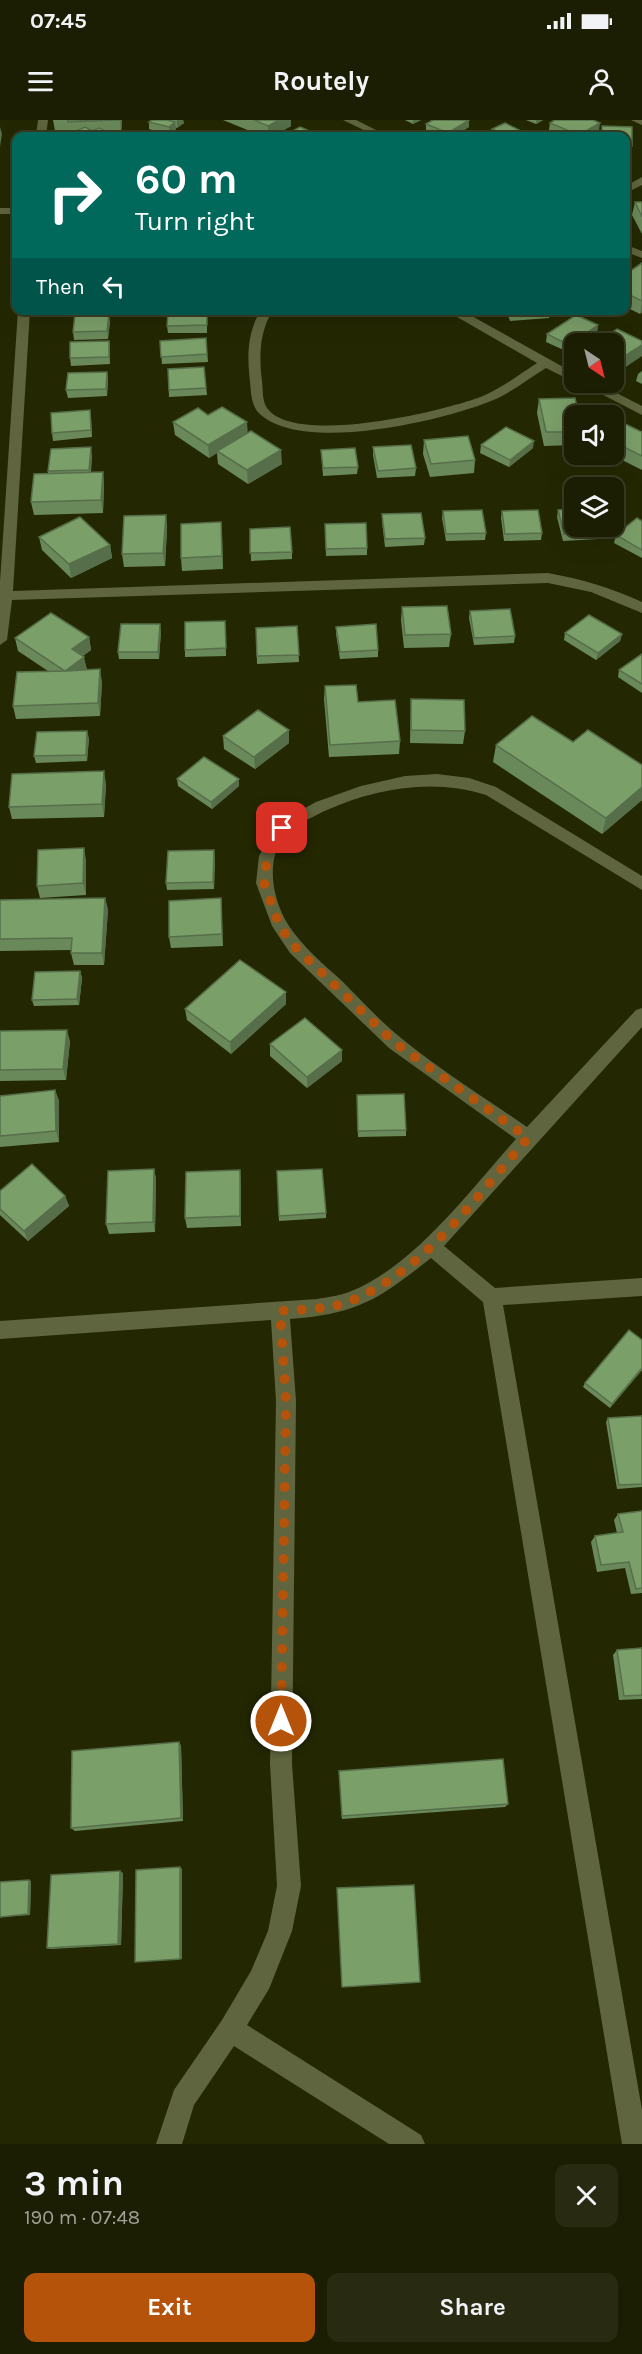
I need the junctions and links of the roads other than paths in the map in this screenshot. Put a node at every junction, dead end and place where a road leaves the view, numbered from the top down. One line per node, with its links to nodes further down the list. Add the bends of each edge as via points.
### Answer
1 (348, 120): 4 (street)
2 (636, 120): 3 (street)
3 (642, 123)
4 (375, 132)
5 (24, 315): 12 (street)
6 (263, 315): 8 (street, via 256,346 259,404 272,418 290,425 363,426 436,416 490,397)
7 (460, 315): 8 (street)
8 (545, 363): 9 (street)
9 (564, 373)
10 (606, 393): 11 (street)
11 (642, 411)
12 (3, 596): 13 (street, via 548,578 613,594); 14 (street)
13 (642, 608)
14 (0, 640)
15 (642, 884): 17 (street, via 491,791 437,780 366,790 321,806 282,828 267,856 264,883 280,927 296,948 395,1043)
16 (642, 1015): 17 (street)
17 (528, 1138): 18 (street)
18 (431, 1247): 20 (street); 21 (street, via 383,1284 351,1301)
19 (642, 1287): 20 (street)
20 (492, 1297): 26 (street)
21 (280, 1311): 22 (street); 23 (street, via 286,1401 281,1764 289,1886 280,1930 260,1980)
22 (0, 1330)
23 (231, 2029): 24 (street, via 183,2099); 25 (street)
24 (169, 2144)
25 (412, 2144)
26 (635, 2144)

